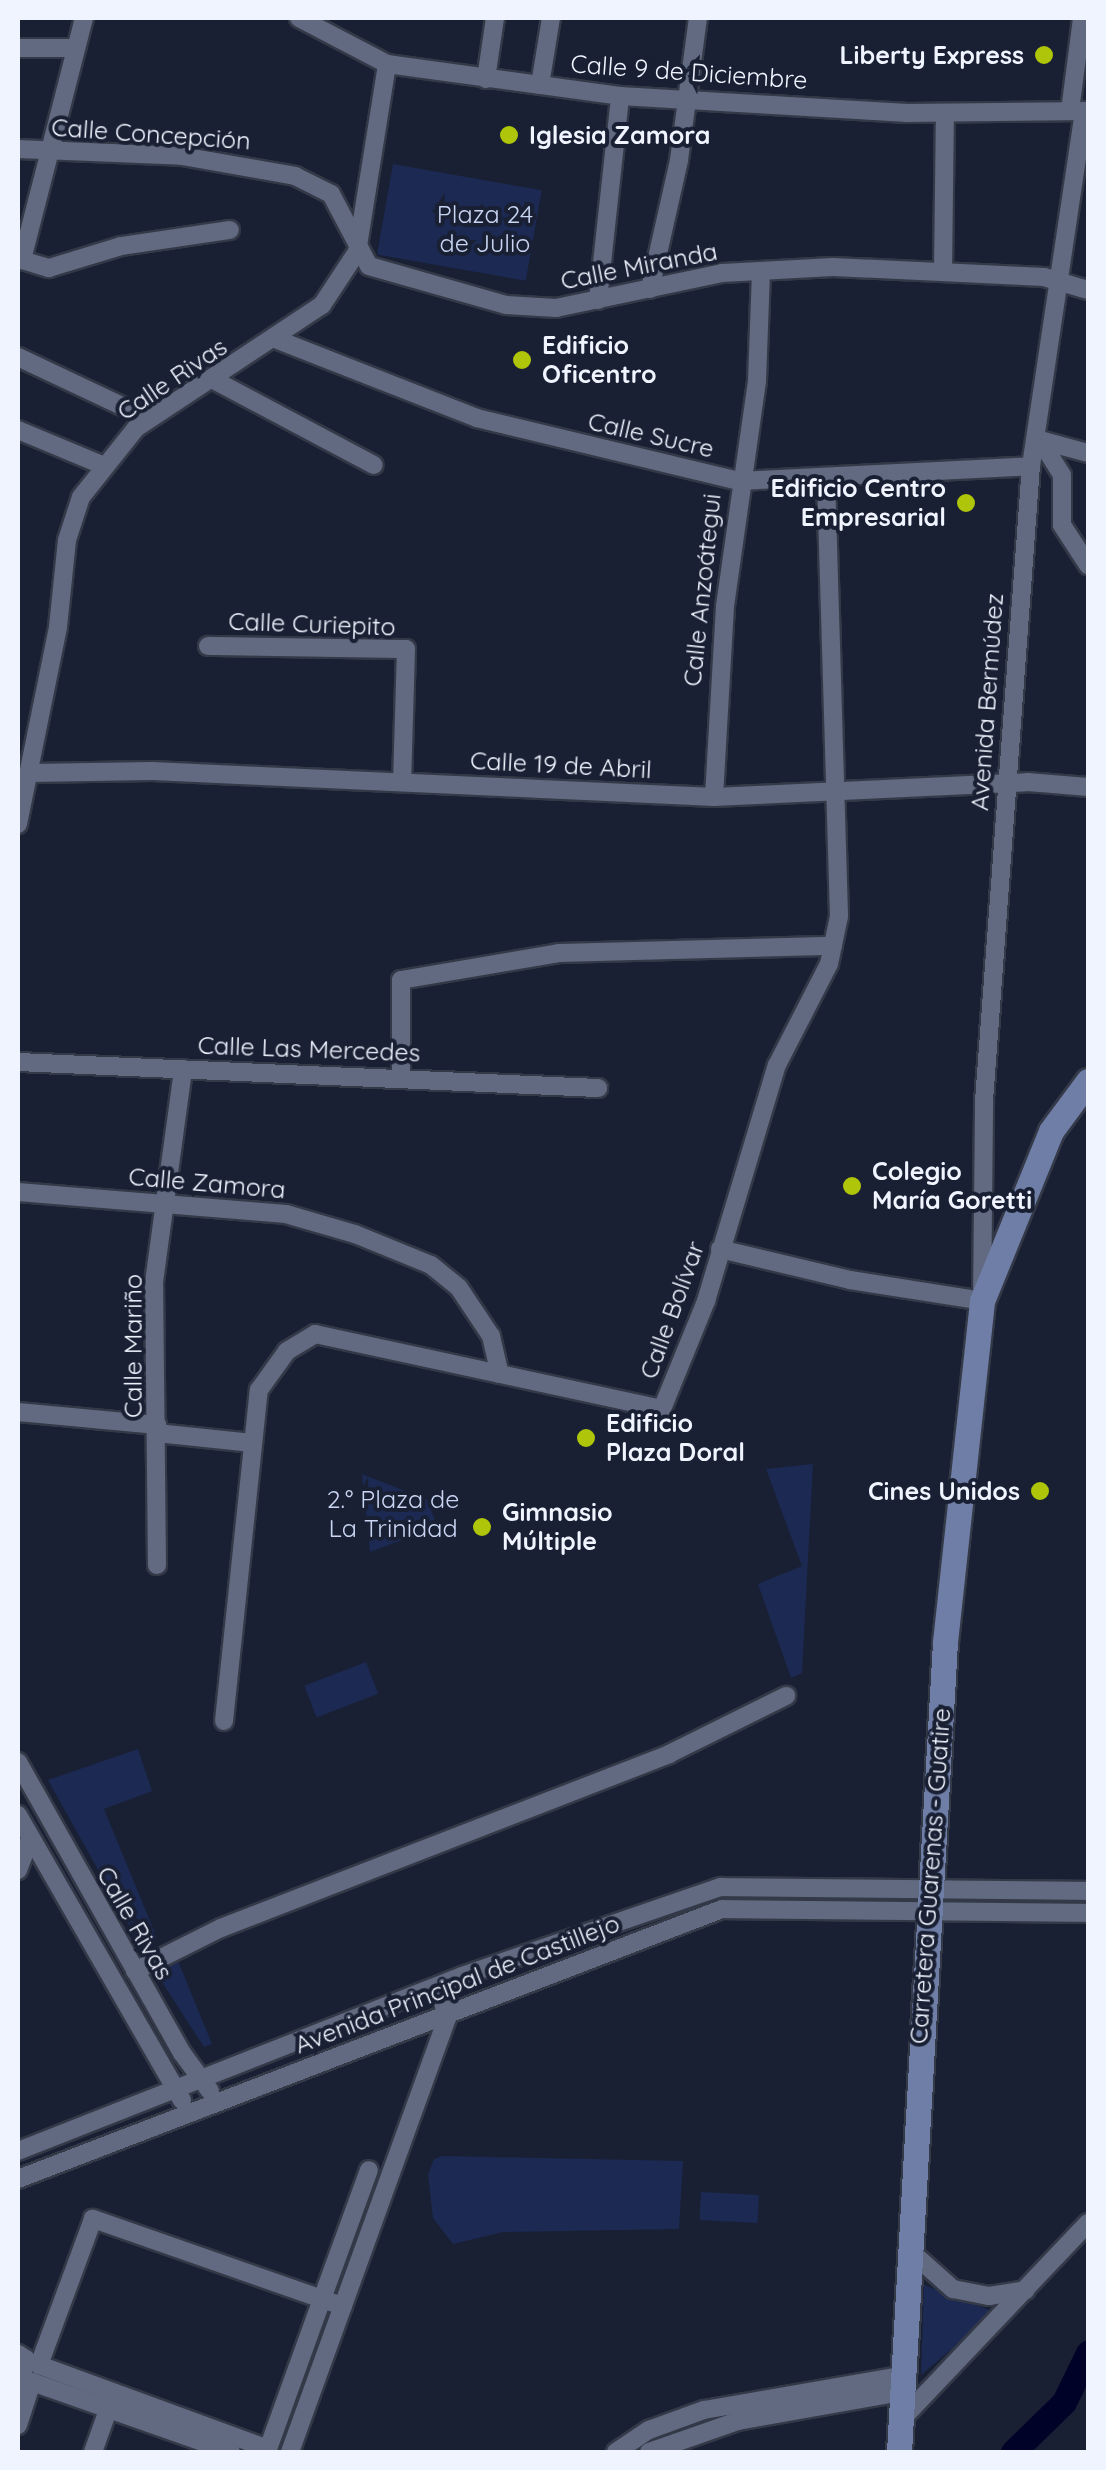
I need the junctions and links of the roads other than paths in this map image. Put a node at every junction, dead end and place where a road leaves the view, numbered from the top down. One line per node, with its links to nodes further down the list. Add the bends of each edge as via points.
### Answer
1 (84, 18): 8 (street)
2 (299, 18): 9 (street, Calle 9 de Diciembre)
3 (495, 18): 10 (street)
4 (550, 18): 11 (street)
5 (698, 18): 13 (street)
6 (1082, 18): 14 (street, Avenida Bermúdez)
7 (18, 48): 8 (street)
8 (75, 48): 17 (street)
9 (387, 64): 10 (street, Calle 9 de Diciembre); 19 (street, Calle Rivas)
10 (486, 79): 11 (street, Calle 9 de Diciembre)
11 (540, 84): 12 (street, Calle 9 de Diciembre)
12 (620, 96): 13 (street, Calle 9 de Diciembre); 25 (street)
13 (690, 98): 15 (street, Calle 9 de Diciembre); 23 (street)
14 (1081, 111): 15 (street, Calle 9 de Diciembre); 22 (street, Avenida Bermúdez)
15 (944, 113): 21 (street)
16 (18, 149): 17 (street, Calle Concepción)
17 (48, 150): 18 (street, via 21,251 29,266); 19 (street, Calle Concepción, via 182,156 295,176 330,194)
18 (230, 230)
19 (356, 252): 25 (street, Calle Miranda, via 381,273 506,304 556,308); 26 (street, Calle Rivas, via 322,306)
20 (761, 271): 21 (street, Calle Miranda); 23 (street, Calle Miranda); 37 (street, Calle Anzoátegui, via 757,380)
21 (943, 271): 22 (street, Calle Miranda)
22 (1061, 282): 24 (street, Calle Miranda); 31 (street, Avenida Bermúdez)
23 (650, 289): 25 (street, Calle Miranda)
24 (1088, 290)
25 (598, 300)
26 (278, 340): 28 (street, Calle Rivas); 37 (street, Calle Sucre, via 478,418)
27 (18, 356): 29 (street)
28 (212, 379): 29 (street, Calle Rivas); 34 (street)
29 (149, 419): 33 (street, Calle Rivas)
30 (18, 430): 33 (street)
31 (1040, 440): 32 (street); 35 (street, Avenida Bermúdez); 38 (street, via 1062,475 1062,526)
32 (1088, 454)
33 (102, 465): 40 (street, Calle Rivas, via 81,497 67,540)
34 (374, 465)
35 (1031, 466): 36 (street, Calle Sucre); 42 (street, Avenida Bermúdez)
36 (826, 480): 37 (street, Calle Sucre); 44 (street, Calle Bolívar)
37 (738, 481): 45 (street, Calle Anzoátegui, via 714,727)
38 (1088, 566)
39 (208, 646): 41 (street, Calle Curiepito, via 406,648)
40 (27, 765): 41 (street, Calle 19 de Abril); 46 (street, Calle Rivas)
41 (402, 782): 45 (street, Calle 19 de Abril)
42 (1005, 783): 43 (street, Calle 19 de Abril); 44 (street, Calle 19 de Abril); 56 (street, Avenida Bermúdez, via 984,1102)
43 (1088, 787)
44 (832, 796): 45 (street, Calle 19 de Abril); 47 (street, Calle Bolívar, via 840,916)
45 (714, 797)
46 (18, 824)
47 (833, 946): 50 (street, via 560,953 401,980); 55 (street, Calle Bolívar, via 778,1065)
48 (18, 1062): 49 (street, Calle Las Mercedes)
49 (183, 1069): 50 (street, Calle Las Mercedes); 54 (street, Calle Mariño)
50 (401, 1078): 52 (street, Calle Las Mercedes)
51 (1088, 1081): 56 (main road, Carretera Guarenas - Guatire, via 1051,1132)
52 (598, 1088)
53 (18, 1192): 54 (street, Calle Zamora)
54 (170, 1204): 57 (street, Calle Zamora, via 286,1214 431,1265 459,1288 491,1336); 59 (street, Calle Mariño, via 154,1282)
55 (718, 1255): 56 (street); 57 (street, Calle Bolívar, via 662,1409)
56 (982, 1301): 71 (main road, Carretera Guarenas - Guatire, via 945,1642)
57 (500, 1374): 60 (street, Calle Bolívar, via 314,1334 287,1351 259,1390)
58 (18, 1412): 59 (street)
59 (157, 1429): 60 (street); 61 (street, Calle Mariño)
60 (252, 1443): 63 (street, Calle Bolívar)
61 (157, 1565)
62 (786, 1696): 73 (street, via 670,1754 221,1928)
63 (224, 1721)
64 (18, 1762): 66 (street, Calle Rivas)
65 (18, 1815): 67 (street, Calle Rivas)
66 (60, 1842): 67 (street); 73 (street, Calle Rivas)
67 (35, 1848): 68 (street); 69 (street, Calle Rivas)
68 (18, 1870): 69 (street)
69 (49, 1873): 77 (street, Calle Rivas)
70 (1088, 1891): 71 (street)
71 (930, 1900): 72 (street); 74 (street, Avenida Principal de Castillejo, via 721,1887); 75 (street, Avenida Principal de Castillejo, via 722,1910); 84 (main road, Carretera Guarenas - Guatire)
72 (1088, 1913)
73 (134, 1971): 76 (street, Calle Rivas)
74 (437, 1987): 75 (street); 76 (street, Avenida Principal de Castillejo)
75 (448, 2016): 78 (street, Avenida Principal de Castillejo); 87 (street)
76 (204, 2081): 77 (street, Avenida Principal de Castillejo); 78 (street, Calle Rivas)
77 (178, 2092): 79 (street, Calle Rivas); 80 (street, Avenida Principal de Castillejo)
78 (218, 2104): 79 (street, Avenida Principal de Castillejo)
79 (191, 2115): 82 (street, Avenida Principal de Castillejo)
80 (18, 2150)
81 (370, 2170): 86 (street)
82 (18, 2179)
83 (1088, 2224): 85 (street)
84 (910, 2250): 85 (street, via 953,2289 989,2296); 89 (main road, Carretera Guarenas - Guatire)
85 (1026, 2290): 93 (street)
86 (322, 2299): 86 (street, via 93,2219 39,2366 268,2449); 87 (street)
87 (343, 2306): 97 (street)
88 (18, 2354): 90 (street, via 26,2366)
89 (901, 2384): 93 (main road, Carretera Guarenas - Guatire); 98 (street, via 704,2410 649,2430); 99 (street, via 738,2421)
90 (18, 2390)
91 (108, 2410): 92 (street, via 32,2382); 94 (street); 95 (street)
92 (18, 2425)
93 (900, 2438)
94 (185, 2445): 96 (street)
95 (93, 2452)
96 (231, 2452)
97 (290, 2452)
98 (616, 2452)
99 (650, 2452)

